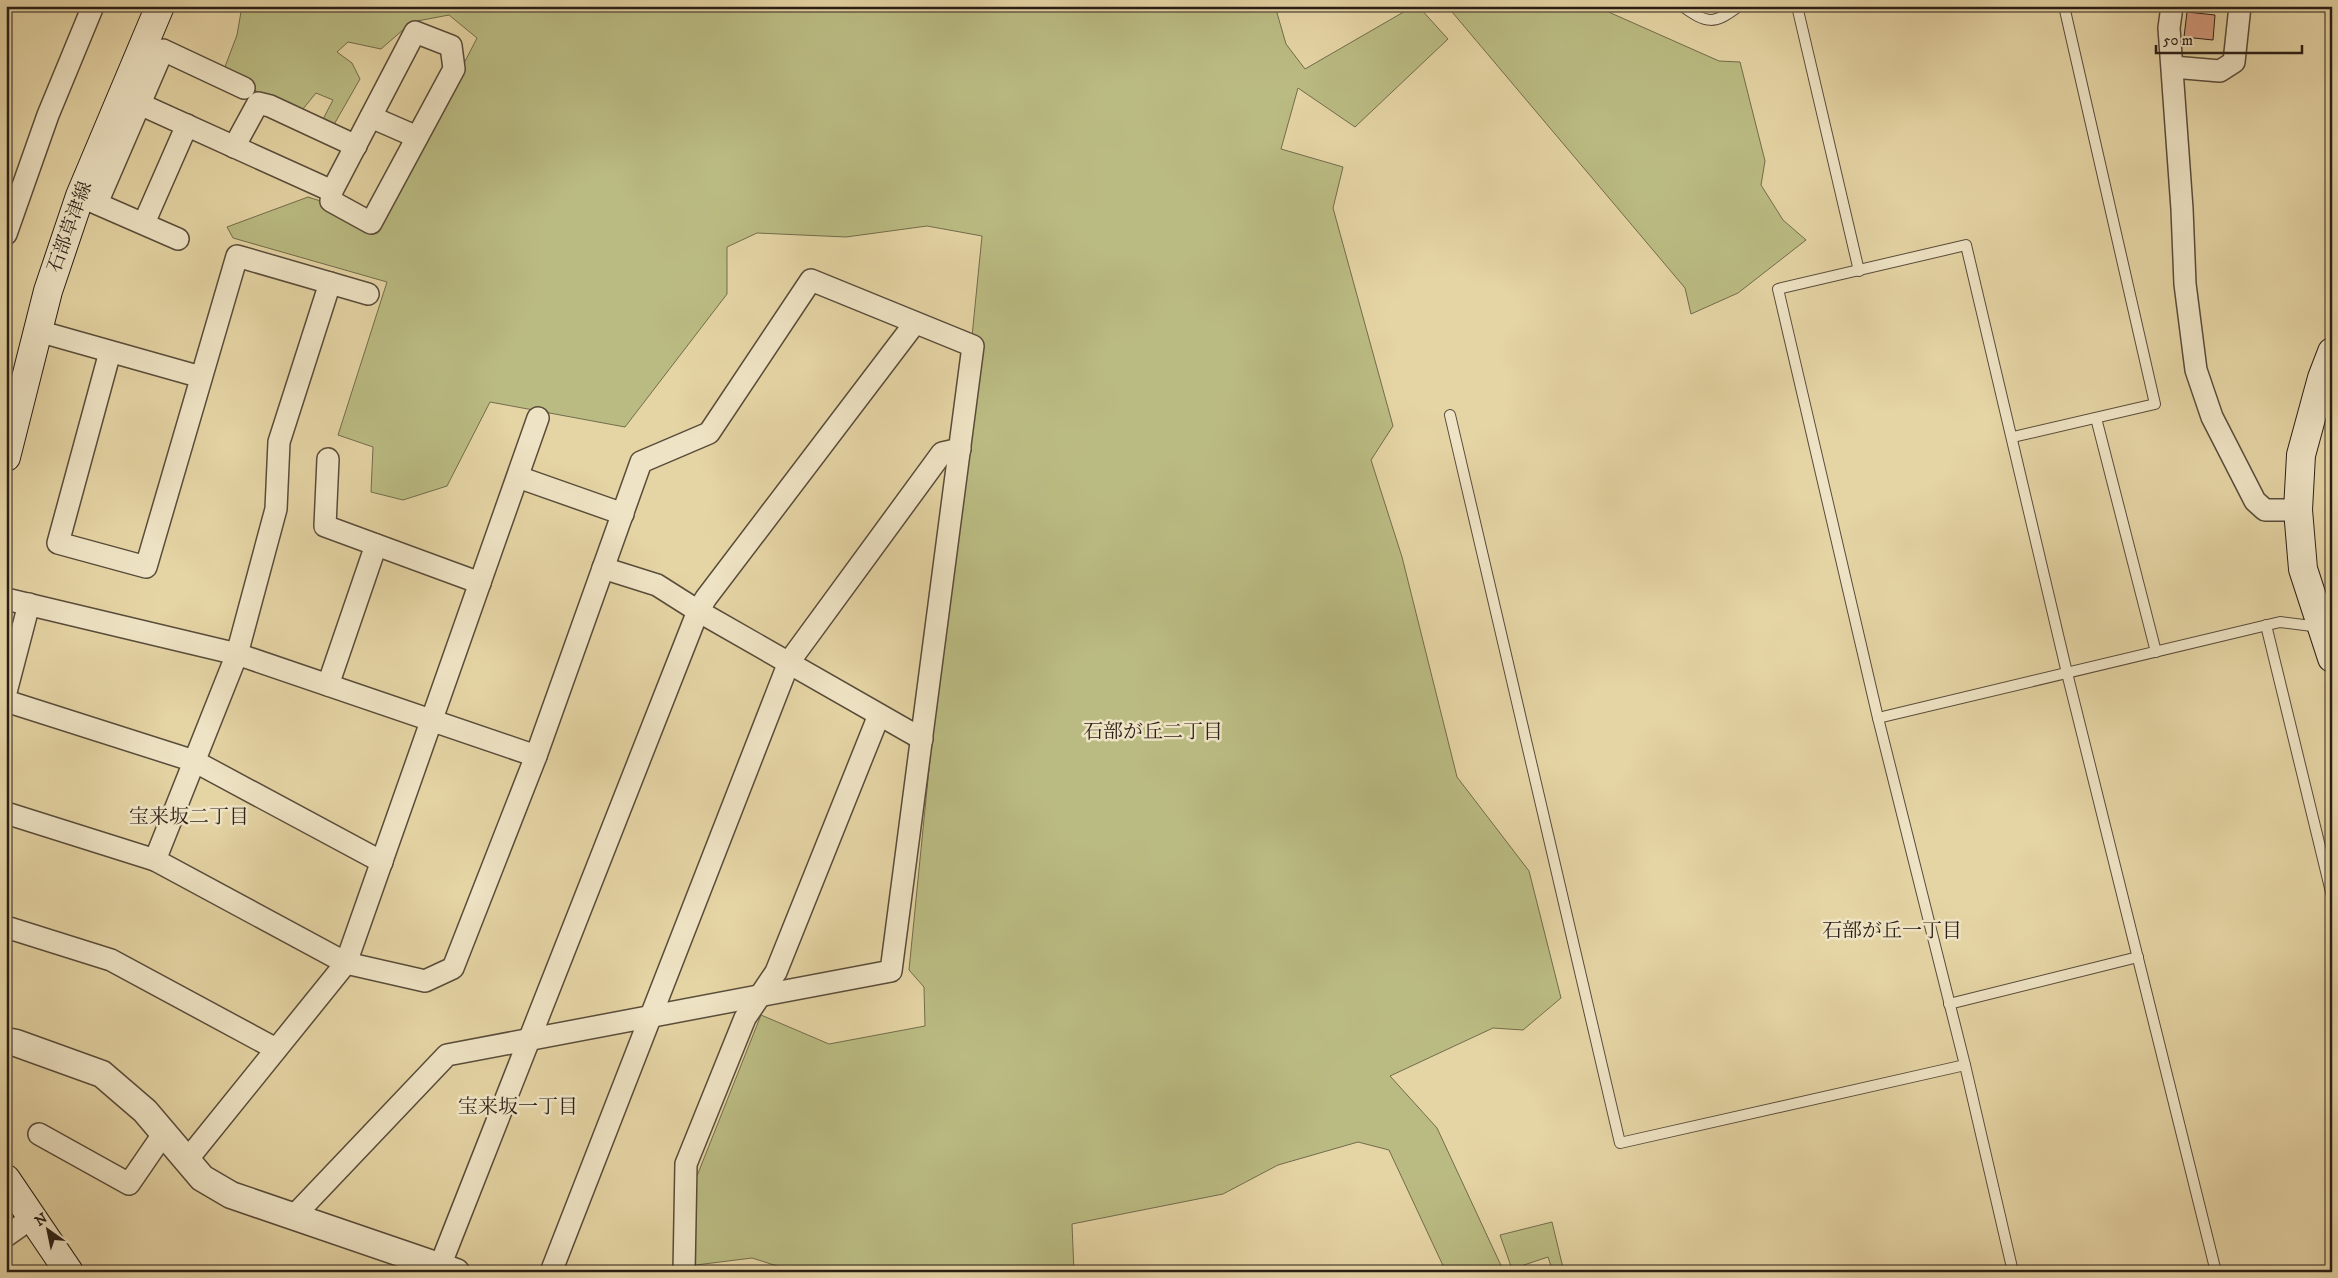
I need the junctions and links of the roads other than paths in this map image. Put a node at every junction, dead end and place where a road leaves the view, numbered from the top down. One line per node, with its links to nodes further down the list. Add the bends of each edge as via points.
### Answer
1 (93, 6): 20 (street, via 48,115)
2 (160, 6): 11 (main road, 石部草津線)
3 (1682, 6): 4 (lane, via 1704,21 1726,17)
4 (1739, 6)
5 (1797, 6): 22 (lane)
6 (2064, 6): 32 (lane, via 2155,404)
7 (2172, 6): 9 (street, via 2169,28)
8 (2240, 6): 9 (street, via 2234,62 2220,71)
9 (2173, 67): 38 (street, via 2185,284 2196,370 2212,417 2255,501 2265,510)
10 (244, 88): 11 (street, via 163,50)
11 (130, 100): 13 (street); 18 (main road, 石部草津線)
12 (371, 117): 14 (street); 14 (street, via 415,32 451,46 454,69); 15 (street)
13 (187, 125): 16 (street); 19 (street)
14 (417, 138): 17 (street, via 371,223 331,201)
15 (356, 146): 16 (street, via 258,103); 17 (street)
16 (234, 147): 17 (street)
17 (332, 191)
18 (89, 200): 19 (street); 26 (main road, 石部草津線, via 48,291)
19 (144, 223): 21 (street)
20 (6, 234)
21 (178, 239)
22 (1859, 271): 33 (lane, via 1966,245); 57 (lane, via 1778,289)
23 (330, 283): 24 (street); 29 (street, via 237,256); 49 (street, via 280,442 276,509)
24 (368, 294)
25 (915, 323): 34 (street, via 973,346); 39 (street, via 811,280 709,433 641,462); 45 (street)
26 (38, 331): 27 (street); 35 (main road, 石部草津線)
27 (110, 352): 29 (street); 29 (street, via 58,543 146,566)
28 (2332, 352): 38 (main road, via 2301,455)
29 (202, 377)
30 (1450, 415): 75 (lane, via 1620,1143)
31 (538, 418): 37 (street)
32 (2096, 418): 33 (lane); 48 (lane)
33 (2013, 436): 52 (lane)
34 (960, 449): 51 (street, via 942,453); 59 (street)
35 (6, 457)
36 (328, 458): 40 (street, via 325,526)
37 (518, 477): 39 (street); 42 (street)
38 (2298, 510): 47 (main road, via 2303,569)
39 (623, 514): 41 (street)
40 (376, 545): 42 (street); 53 (street)
41 (603, 568): 45 (street, via 657,585); 60 (street)
42 (480, 583): 58 (street)
43 (6, 598): 44 (street)
44 (29, 604): 49 (street); 54 (street)
45 (698, 611): 51 (street); 72 (street)
46 (2266, 625): 47 (lane, via 2280,622); 48 (lane); 65 (lane)
47 (2326, 627): 50 (main road)
48 (2156, 652): 52 (lane)
49 (236, 654): 53 (street); 61 (street)
50 (2332, 658)
51 (789, 662): 56 (street); 71 (street)
52 (2068, 673): 57 (lane); 67 (lane)
53 (328, 685): 58 (street)
54 (6, 692)
55 (6, 701): 61 (street)
56 (879, 715): 59 (street); 69 (street, via 776,972)
57 (1878, 718): 70 (lane)
58 (431, 721): 60 (street); 64 (street)
59 (922, 739): 69 (street, via 891,971)
60 (536, 756): 68 (street, via 454,968 425,981)
61 (194, 761): 63 (street); 64 (street)
62 (6, 813): 63 (street)
63 (155, 860): 68 (street)
64 (382, 862): 68 (street)
65 (2332, 896)
66 (6, 927): 74 (street, via 111,960)
67 (2138, 957): 70 (lane); 88 (lane)
68 (346, 963): 74 (street)
69 (760, 996): 71 (street); 86 (street, via 745,1018 686,1164)
70 (1949, 1004): 75 (lane)
71 (650, 1017): 72 (street); 85 (street)
72 (529, 1039): 81 (street, via 447,1056); 83 (street)
73 (6, 1041): 77 (street, via 102,1074 145,1111)
74 (276, 1049): 78 (street)
75 (1965, 1065): 87 (lane)
76 (39, 1134): 77 (street, via 129,1184)
77 (164, 1134): 78 (street)
78 (187, 1160): 81 (street, via 202,1178 231,1195)
79 (6, 1179): 80 (main road)
80 (33, 1217): 82 (street); 84 (main road)
81 (293, 1217): 83 (street)
82 (6, 1236)
83 (448, 1269)
84 (69, 1272)
85 (552, 1272)
86 (684, 1272)
87 (2013, 1272)
88 (2216, 1272)

